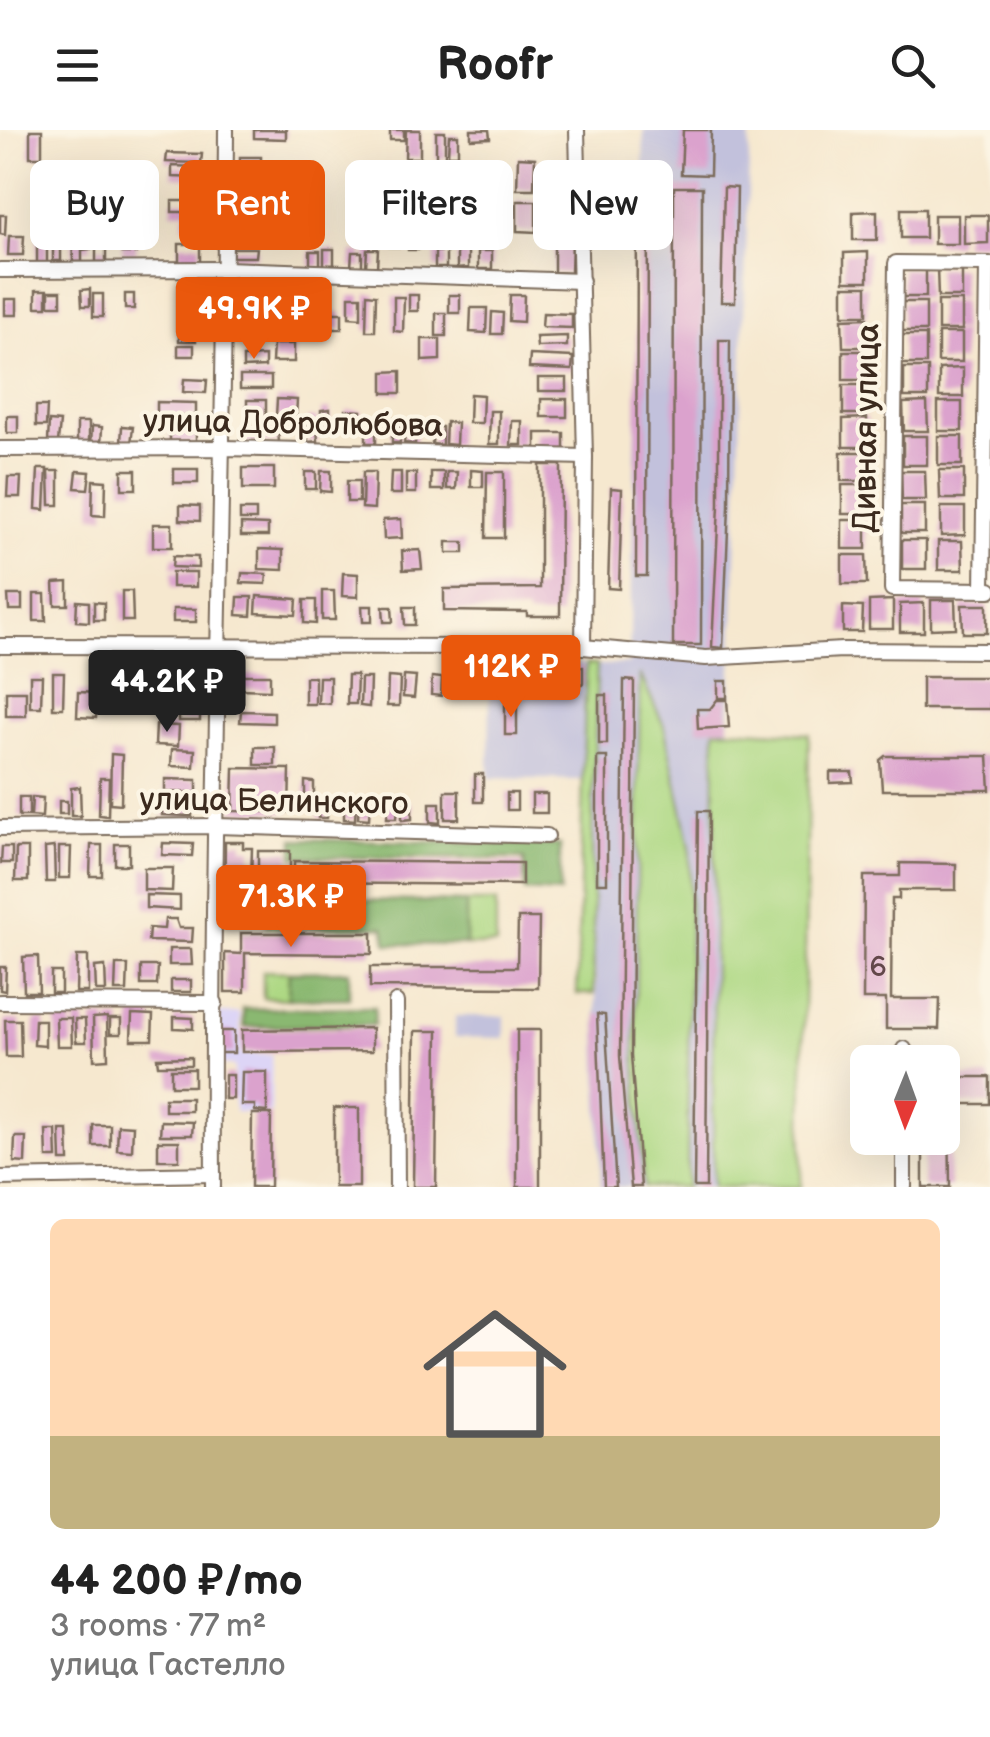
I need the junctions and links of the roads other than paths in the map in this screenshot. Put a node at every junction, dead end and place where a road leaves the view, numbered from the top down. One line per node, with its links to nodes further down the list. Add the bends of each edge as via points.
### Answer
1 (226, 130): 5 (street)
2 (578, 130): 6 (street)
3 (989, 264): 10 (street); 10 (street, Дивная улица, via 896,263 892,589)
4 (0, 270): 5 (street)
5 (226, 270): 6 (street); 7 (street)
6 (582, 281): 9 (street)
7 (224, 448): 8 (street, улица Добролюбова); 9 (street, улица Добролюбова); 13 (street)
8 (0, 449)
9 (585, 457): 12 (street)
10 (986, 590)
11 (0, 646): 13 (street)
12 (583, 647): 13 (street); 14 (street, via 706,658)
13 (217, 648): 15 (street)
14 (990, 651)
15 (216, 826): 16 (street, улица Белинского); 17 (street, улица Белинского); 20 (street)
16 (0, 828)
17 (546, 836)
18 (0, 1002): 20 (street)
19 (396, 1002): 24 (street)
20 (215, 1004): 23 (street)
21 (904, 1155): 25 (street)
22 (0, 1178): 23 (street)
23 (213, 1180)
24 (398, 1187)
25 (904, 1187)

